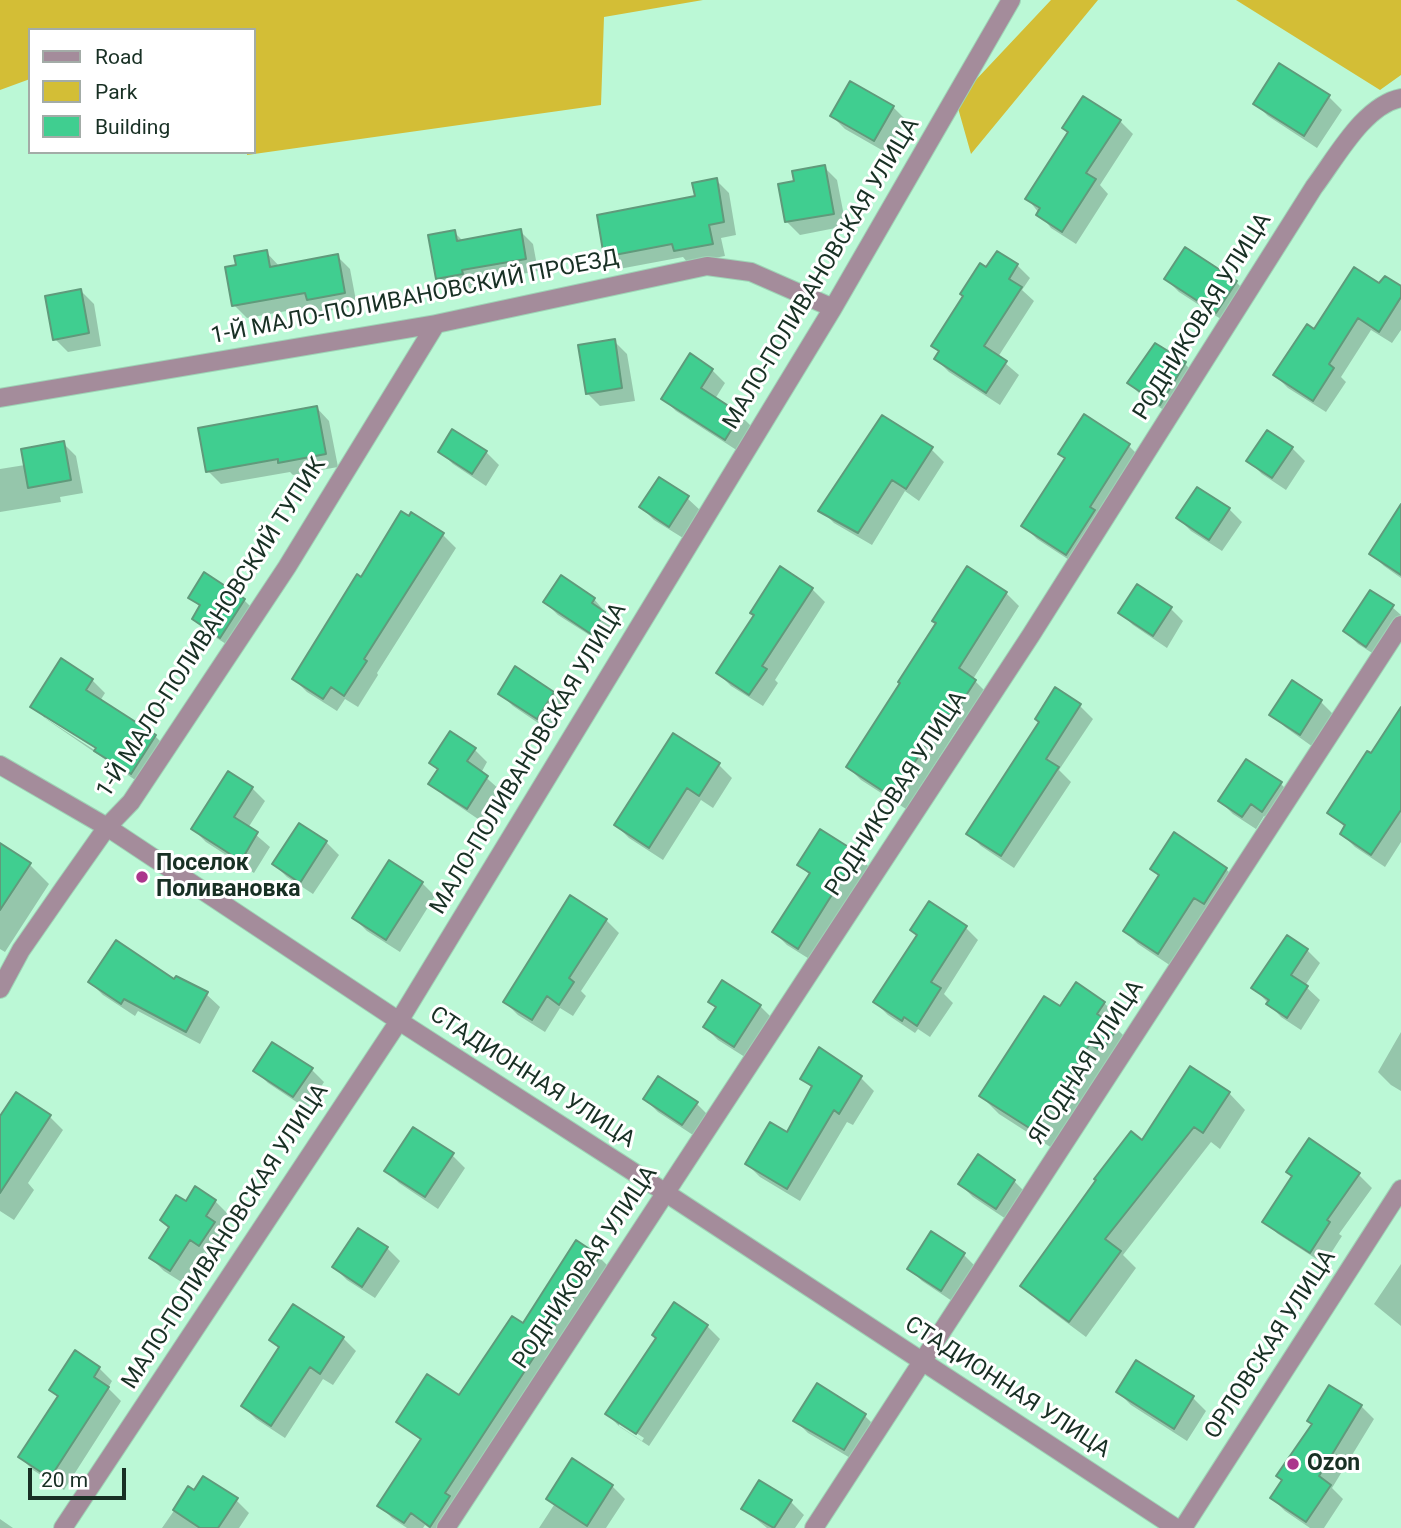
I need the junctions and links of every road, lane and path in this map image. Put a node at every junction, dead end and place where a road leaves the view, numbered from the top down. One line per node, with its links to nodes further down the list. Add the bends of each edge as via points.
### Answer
1 (1011, 0): 3 (street, МАЛО-ПОЛИВАНОВСКАЯ УЛИЦА)
2 (1400, 98): 12 (street, РОДНИКОВАЯ УЛИЦА, via 1389,101 1361,124 1314,187 1031,635)
3 (833, 309): 4 (street, 1-Й МАЛО-ПОЛИВАНОВСКИЙ ПРОЕЗД, via 751,271 707,266); 10 (street, МАЛО-ПОЛИВАНОВСКАЯ УЛИЦА)
4 (436, 324): 5 (street, 1-Й МАЛО-ПОЛИВАНОВСКИЙ ПРОЕЗД); 8 (street, 1-Й МАЛО-ПОЛИВАНОВСКИЙ ТУПИК, via 287,567 131,802)
5 (0, 398)
6 (1401, 625): 13 (street, ЯГОДНАЯ УЛИЦА)
7 (0, 765): 8 (street, СТАДИОННАЯ УЛИЦА)
8 (107, 827): 9 (street, 1-Й МАЛО-ПОЛИВАНОВСКИЙ ТУПИК, via 21,950); 10 (street, СТАДИОННАЯ УЛИЦА)
9 (0, 989)
10 (399, 1021): 12 (street, СТАДИОННАЯ УЛИЦА); 14 (street, МАЛО-ПОЛИВАНОВСКАЯ УЛИЦА)
11 (1401, 1189): 18 (street, ОРЛОВСКАЯ УЛИЦА)
12 (666, 1193): 13 (street, СТАДИОННАЯ УЛИЦА); 15 (street, РОДНИКОВАЯ УЛИЦА)
13 (922, 1362): 16 (street, ЯГОДНАЯ УЛИЦА); 17 (street, СТАДИОННАЯ УЛИЦА)
14 (63, 1528)
15 (446, 1528)
16 (814, 1528)
17 (1175, 1528)
18 (1182, 1528)

